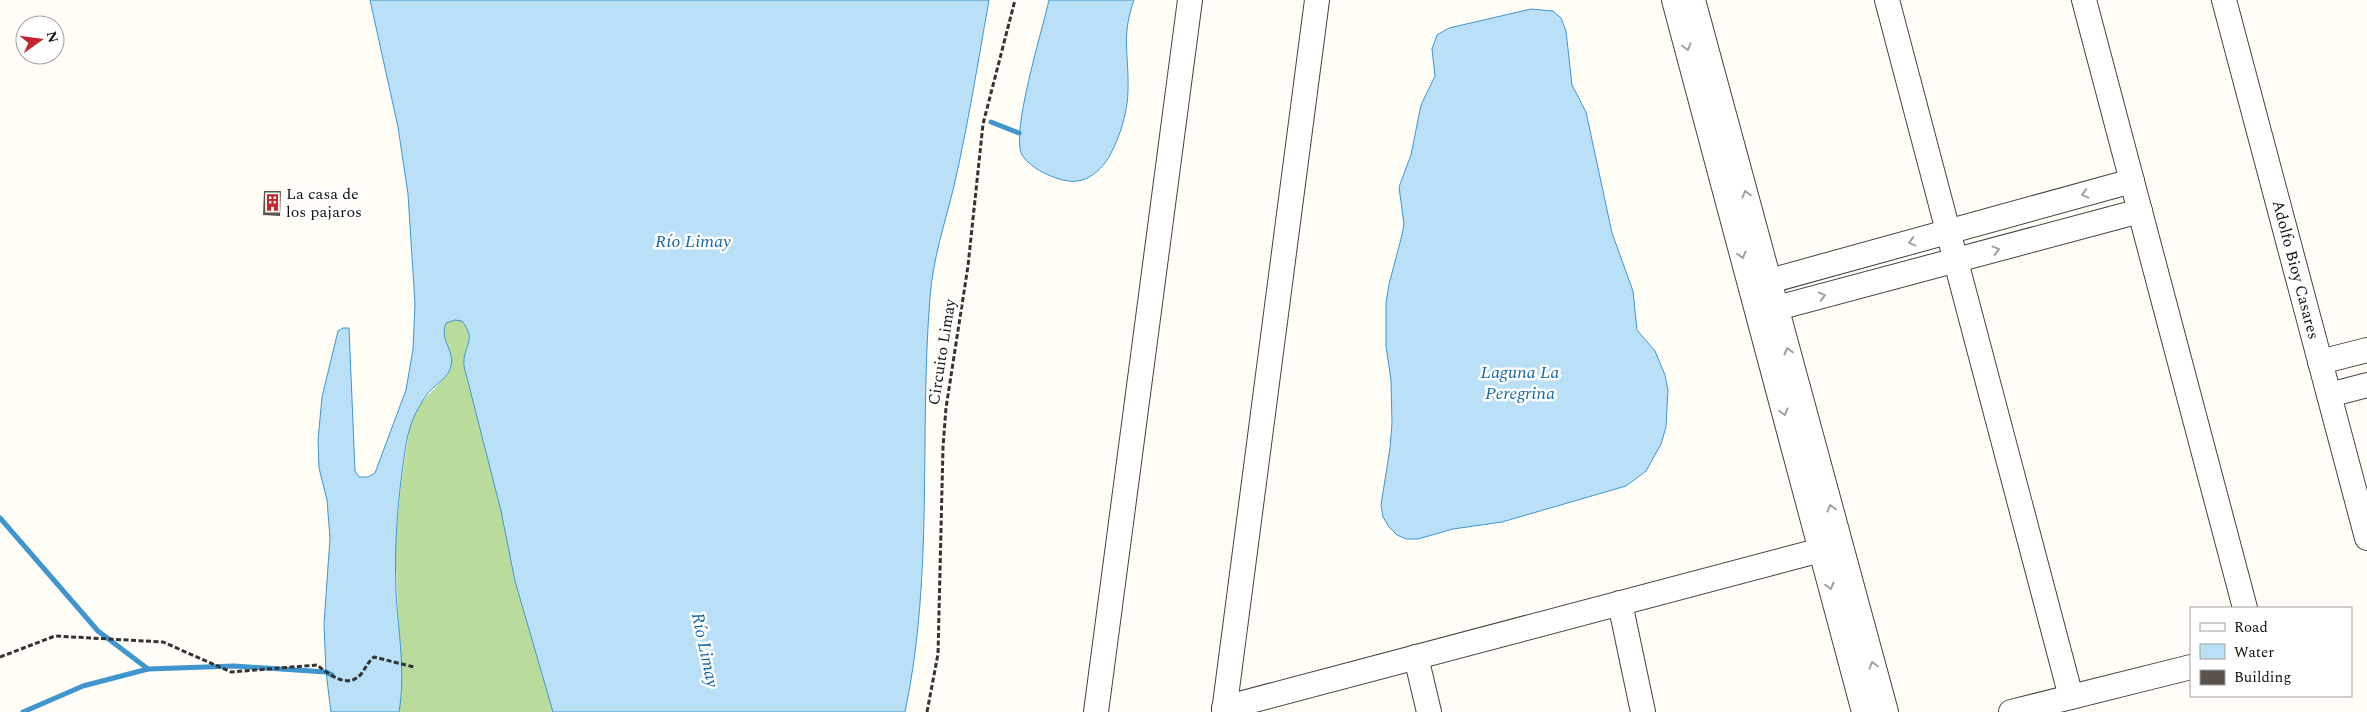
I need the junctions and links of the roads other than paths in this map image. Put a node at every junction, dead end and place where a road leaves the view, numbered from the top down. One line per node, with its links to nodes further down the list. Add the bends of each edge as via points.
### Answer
1 (1190, 0): 26 (street)
2 (1317, 0): 25 (street)
3 (1674, 0): 12 (street, one-way to 12)
4 (1694, 0): 12 (street, one-way to 4)
5 (1887, 0): 10 (street)
6 (2084, 0): 8 (street)
7 (2224, 0): 15 (street, Adolfo Bioy Casares)
8 (2132, 181): 9 (street); 10 (street, one-way to 10)
9 (2140, 211): 11 (street, one-way to 9); 21 (street)
10 (1948, 232): 11 (street); 12 (street, one-way to 12)
11 (1956, 261): 13 (street, one-way to 11); 24 (street)
12 (1760, 283): 13 (street)
13 (1767, 311): 19 (street)
14 (2367, 350): 15 (street)
15 (2320, 362): 17 (street, Adolfo Bioy Casares)
16 (2367, 385): 17 (street)
17 (2329, 395): 18 (street, Adolfo Bioy Casares)
18 (2367, 538)
19 (1831, 547): 20 (street); 29 (street, one-way to 29); 30 (street, one-way to 19)
20 (1620, 603): 22 (street); 28 (street)
21 (2245, 607)
22 (1416, 657): 25 (street); 27 (street)
23 (2190, 667): 24 (street)
24 (2071, 697): 31 (street)
25 (1224, 710)
26 (1096, 712)
27 (1428, 712)
28 (1643, 712)
29 (1864, 712)
30 (1886, 712)
31 (2011, 712)

